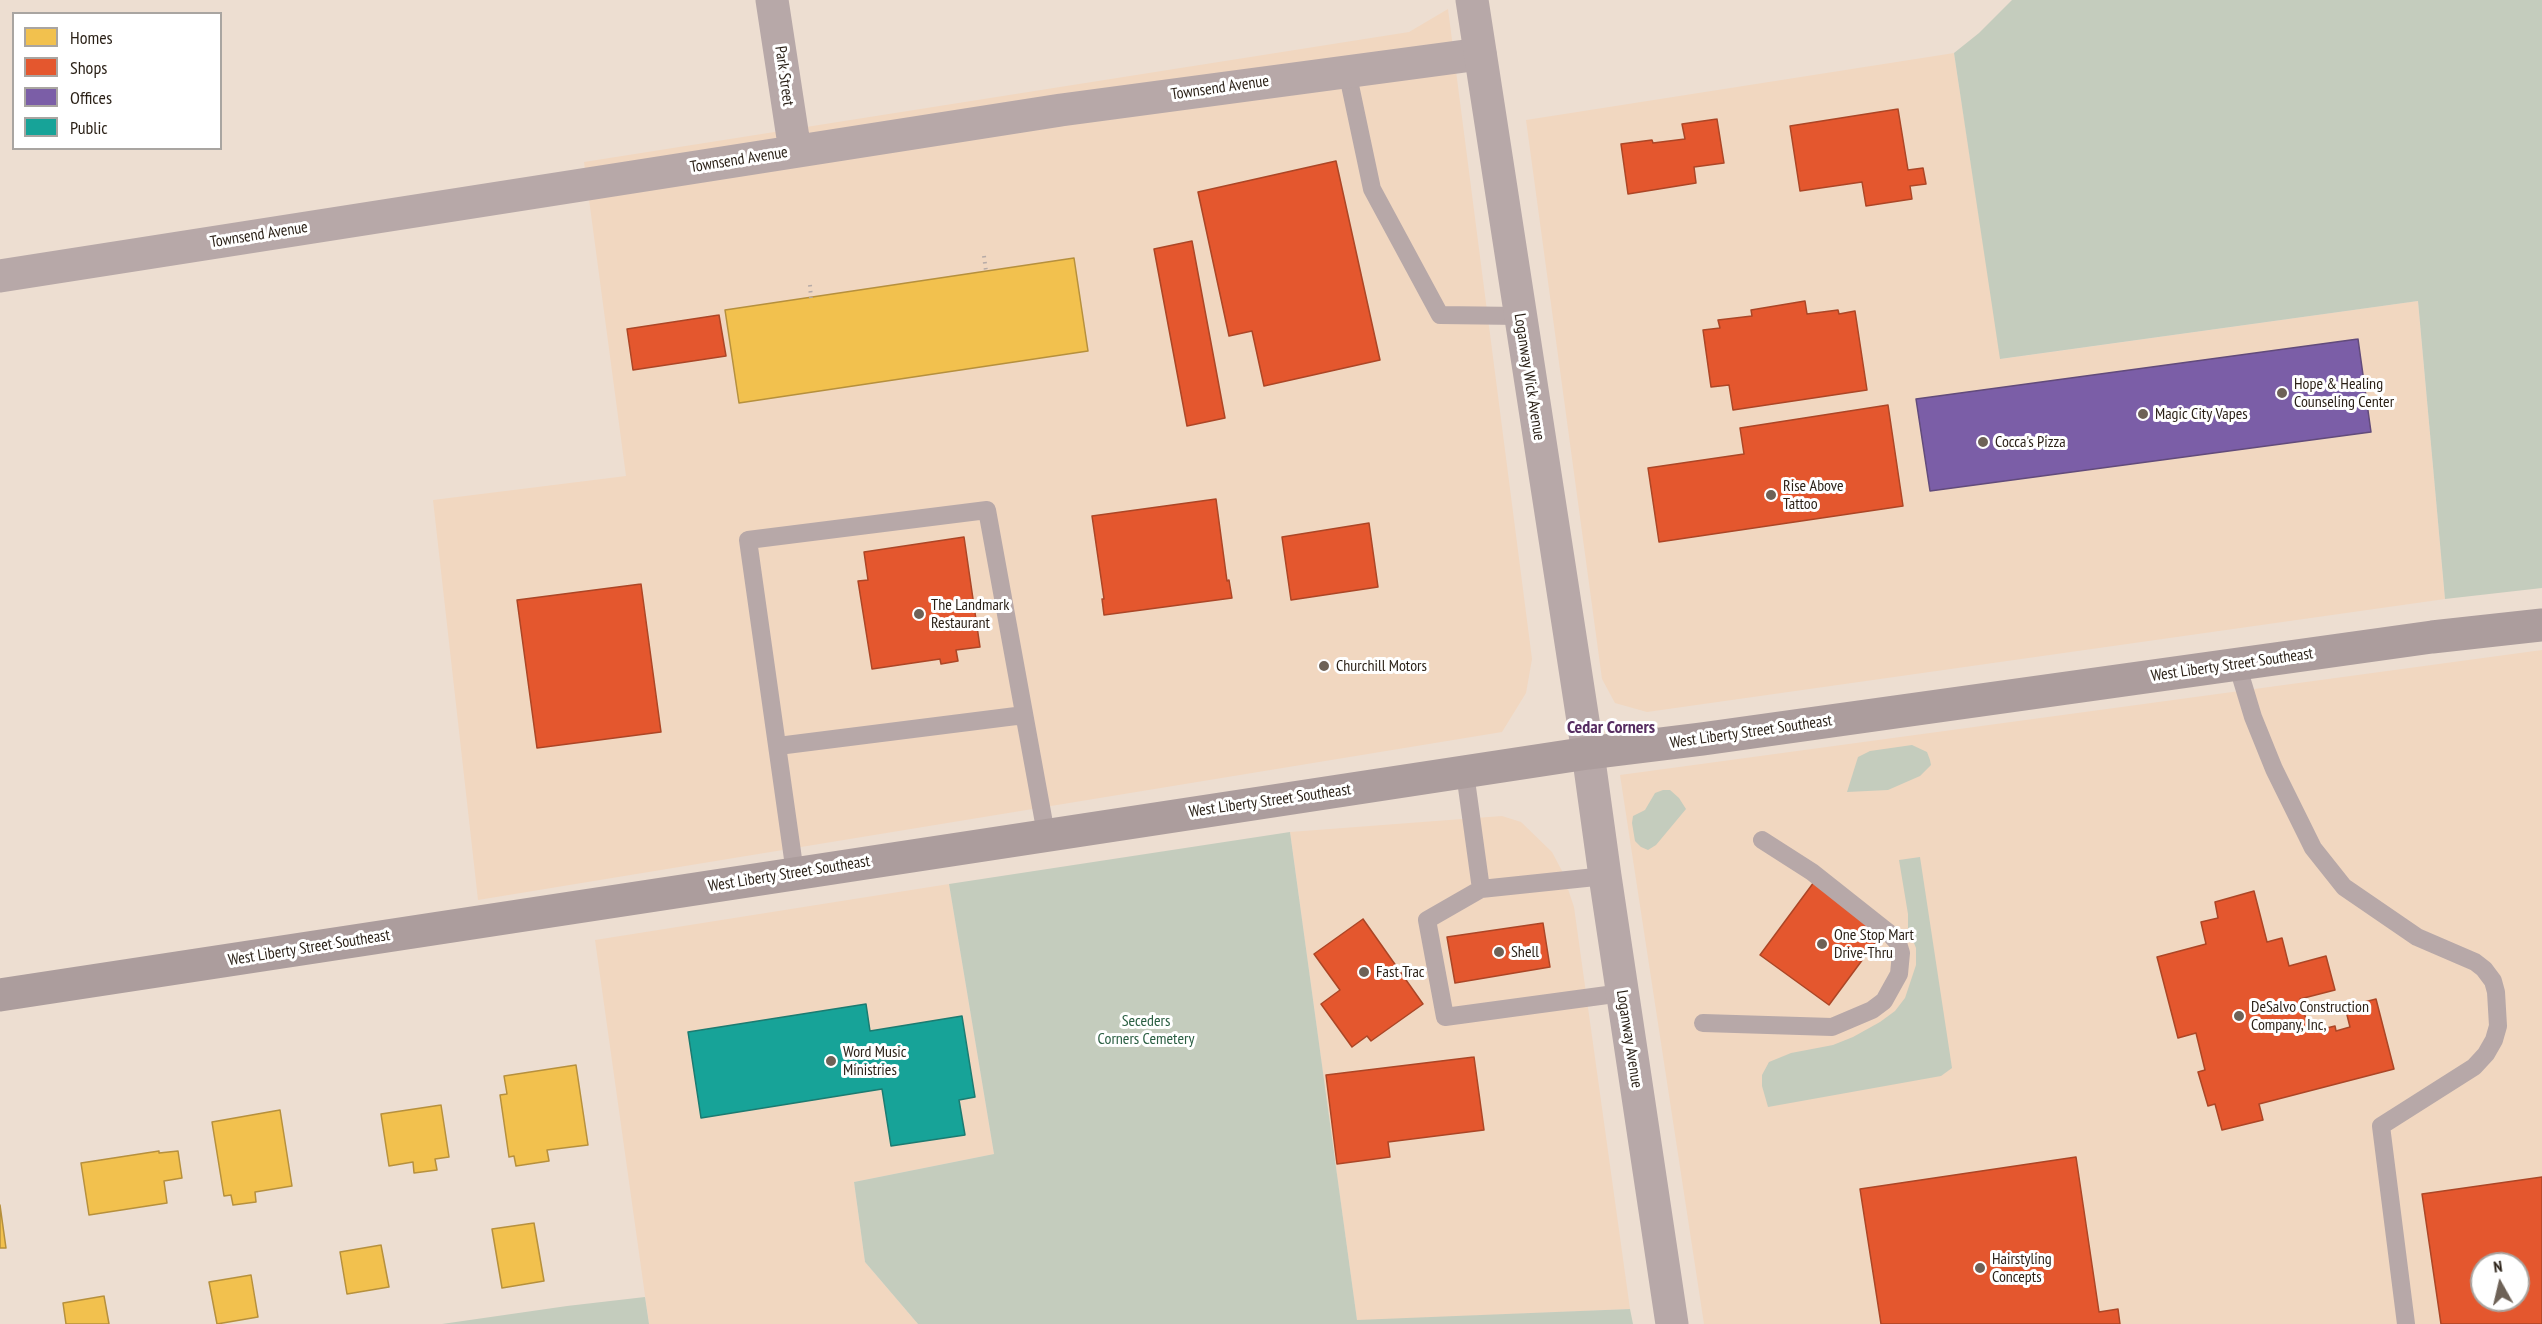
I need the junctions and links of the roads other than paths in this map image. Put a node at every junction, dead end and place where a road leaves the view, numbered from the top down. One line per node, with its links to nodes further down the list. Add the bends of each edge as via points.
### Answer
1 (772, 0): 5 (street, Park Street)
2 (1472, 0): 3 (street, Loganway Wick Avenue)
3 (1480, 54): 4 (street, Townsend Avenue); 7 (street, Loganway Wick Avenue)
4 (1347, 71): 5 (street, Townsend Avenue); 7 (lane, via 1372,189 1440,315)
5 (795, 151): 6 (street, Townsend Avenue)
6 (0, 276)
7 (1520, 316): 12 (street, Loganway Wick Avenue)
8 (2542, 625): 9 (main road, West Liberty Street Southeast)
9 (2237, 664): 12 (main road, West Liberty Street Southeast); 23 (lane, via 2274,769 2313,848 2344,887 2417,937 2475,962 2493,981 2496,992 2498,1026 2486,1054 2474,1067 2381,1126)
10 (1024, 715): 11 (lane); 11 (lane, via 987,510 748,540); 14 (lane)
11 (778, 746): 16 (lane)
12 (1588, 753): 13 (main road, West Liberty Street Southeast); 17 (street, Loganway Avenue)
13 (1465, 773): 14 (main road, West Liberty Street Southeast); 18 (lane)
14 (1046, 834): 16 (main road, West Liberty Street Southeast)
15 (1762, 840): 21 (lane, via 1812,872 1889,933 1901,953 1899,974 1884,1001 1832,1027)
16 (795, 873): 20 (main road, West Liberty Street Southeast)
17 (1605, 876): 18 (lane); 19 (street, Loganway Avenue)
18 (1481, 889): 19 (lane, via 1427,920 1445,1017)
19 (1622, 993): 22 (street, Loganway Avenue)
20 (0, 995)
21 (1703, 1023)
22 (1672, 1324)
23 (2406, 1324)

